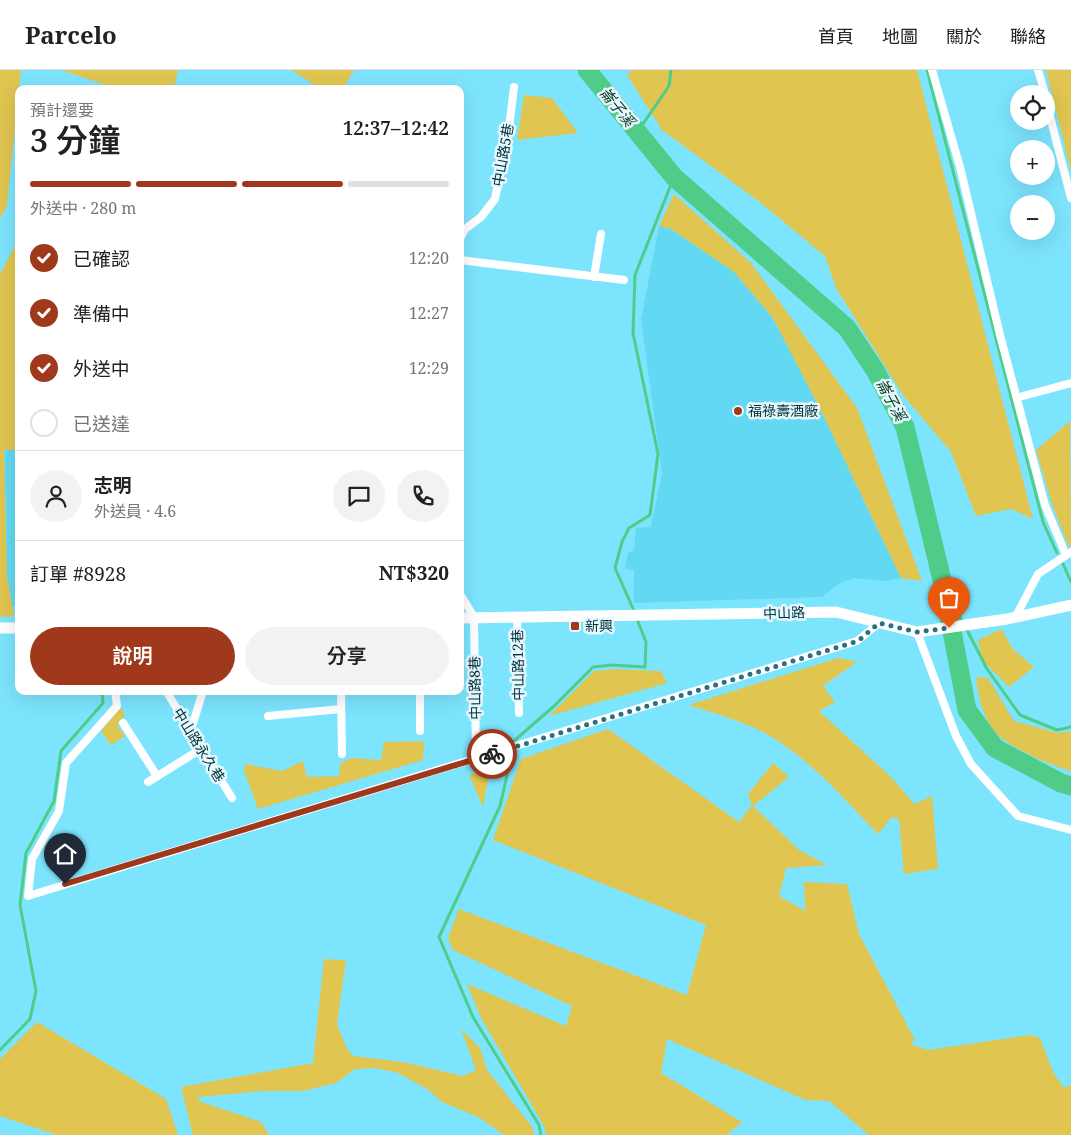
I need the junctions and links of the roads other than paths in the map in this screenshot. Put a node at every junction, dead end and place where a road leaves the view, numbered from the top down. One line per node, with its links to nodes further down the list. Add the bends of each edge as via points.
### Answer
1 (932, 70): 14 (street, via 960,167 1045,505)
2 (1038, 70): 3 (street)
3 (1042, 85)
4 (514, 86): 7 (street, 中山路5巷, via 495,199 482,217)
5 (1054, 130): 6 (street)
6 (1071, 196)
7 (464, 231)
8 (601, 234): 10 (street)
9 (464, 261): 10 (street)
10 (594, 277): 11 (street)
11 (624, 280)
12 (1071, 383): 13 (street)
13 (1023, 396)
14 (1068, 553): 19 (street, via 1038,574)
15 (464, 601): 18 (street)
16 (1071, 605): 19 (main road)
17 (517, 616): 18 (main road); 21 (main road, 中山路, via 836,612); 31 (street, 中山路12巷)
18 (474, 617): 20 (main road); 38 (street, 中山路8巷)
19 (1011, 617): 24 (main road)
20 (464, 618)
21 (879, 623): 24 (main road, 中山路); 38 (street, via 858,641)
22 (0, 628): 23 (main road)
23 (15, 628)
24 (917, 632): 42 (street, via 956,736 971,764 1018,816)
25 (116, 695): 38 (street, via 117,706 66,763 59,811 32,858 28,896)
26 (168, 695): 35 (street, 中山路永久巷)
27 (202, 695): 35 (street)
28 (341, 695): 30 (street)
29 (420, 695): 34 (street)
30 (341, 709): 32 (street); 37 (street)
31 (519, 713)
32 (268, 716)
33 (123, 723): 39 (street)
34 (420, 730)
35 (190, 733): 36 (street, 中山路永久巷)
36 (200, 749): 39 (street); 41 (street, 中山路永久巷)
37 (342, 754)
38 (476, 759)
39 (157, 776): 40 (street)
40 (148, 782)
41 (232, 798)
42 (1071, 830)

